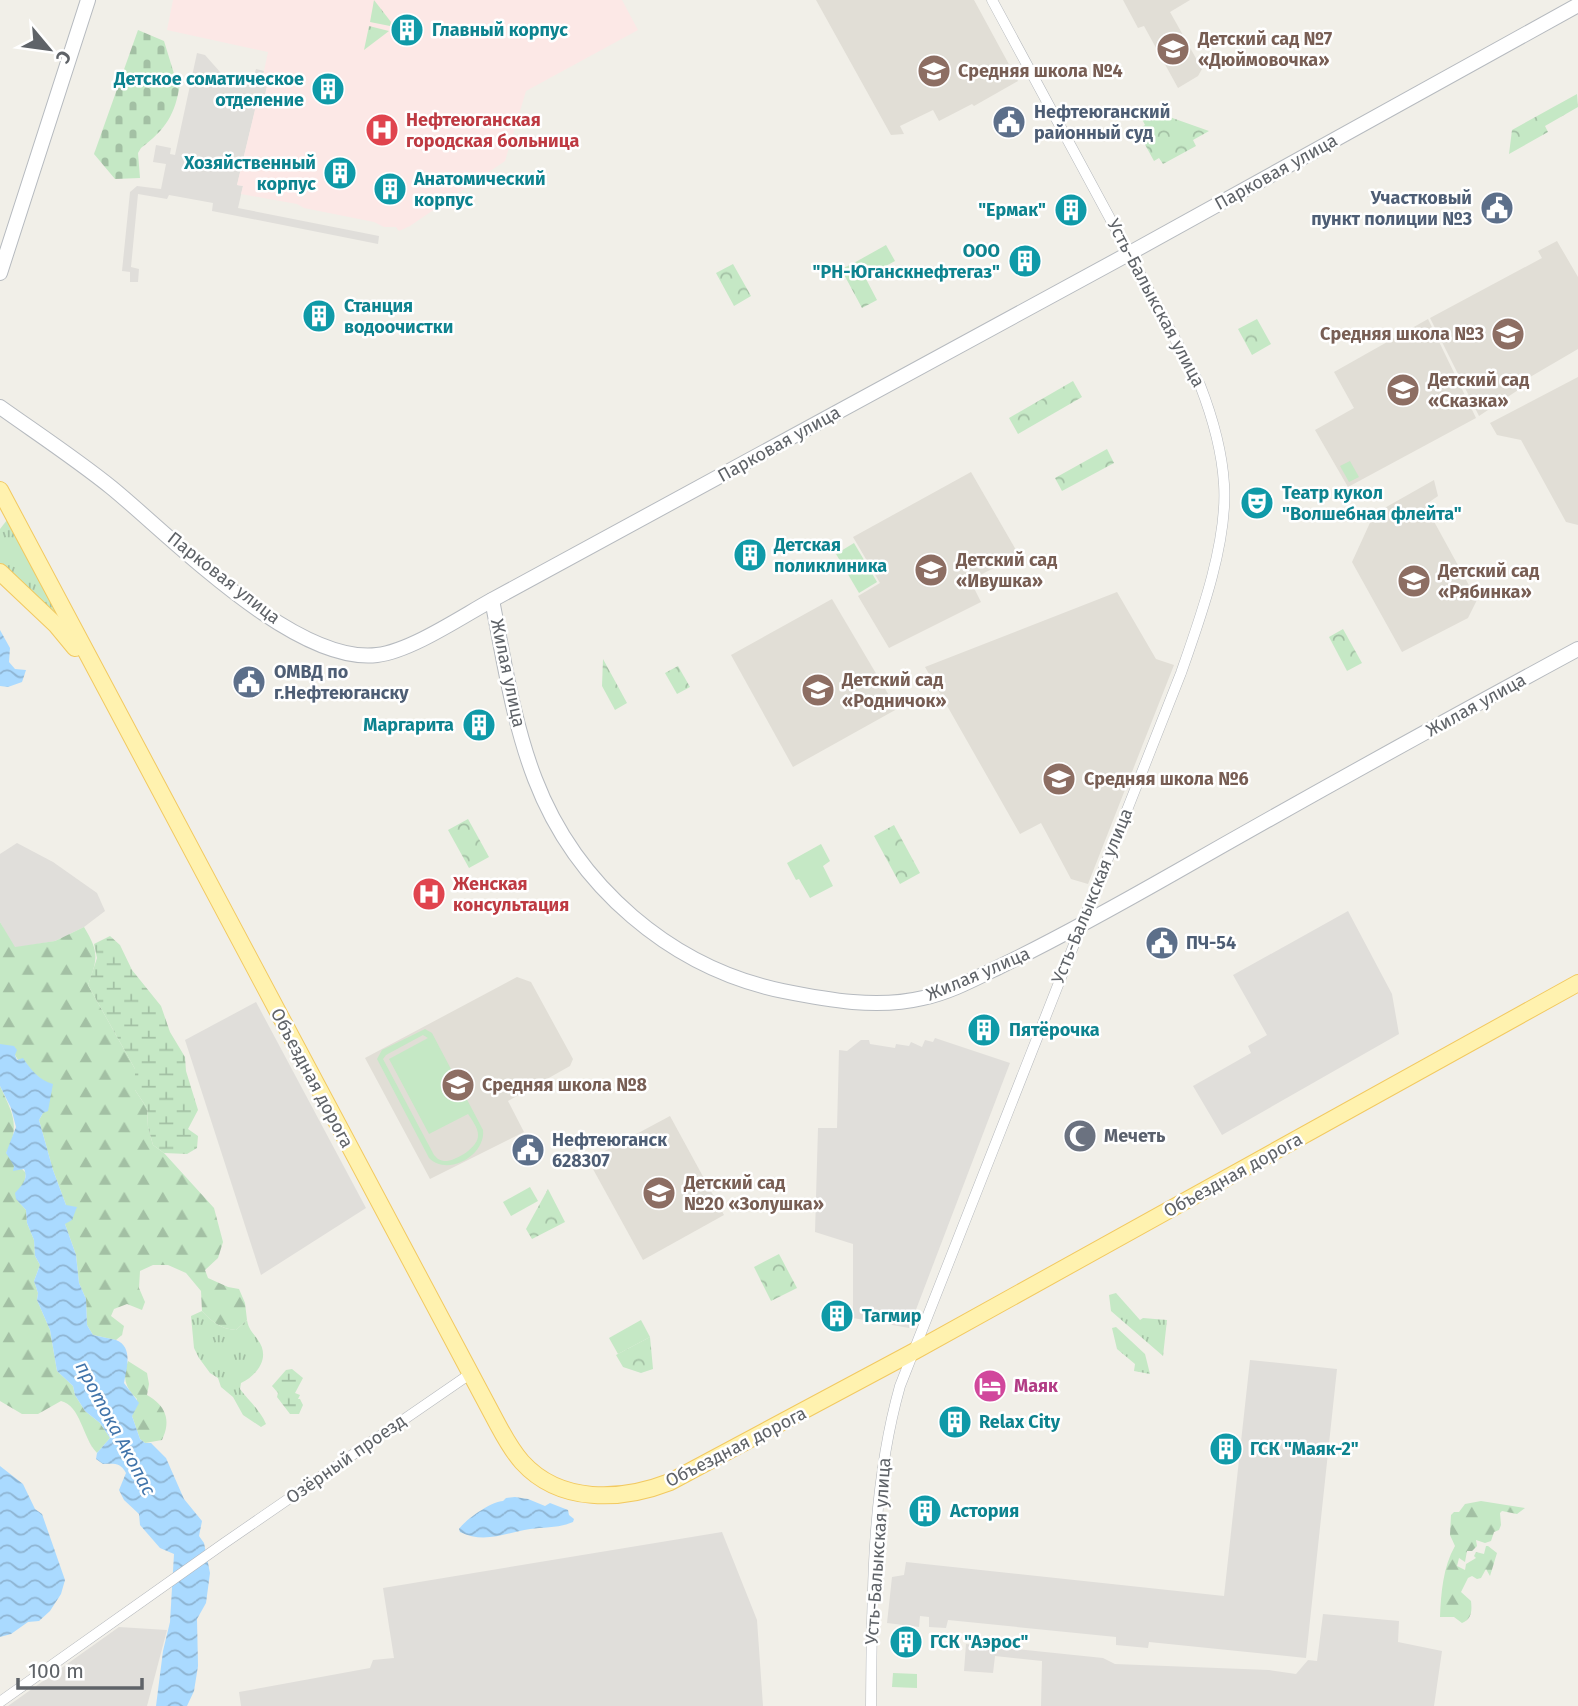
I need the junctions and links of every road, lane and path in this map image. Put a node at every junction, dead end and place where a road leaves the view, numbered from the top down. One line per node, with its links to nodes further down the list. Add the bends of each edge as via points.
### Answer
1 (88, 0): 5 (main road)
2 (992, 0): 4 (street, Усть-Балыкская улица)
3 (1578, 5): 4 (main road, Парковая улица)
4 (1130, 253): 12 (main road, Парковая улица); 15 (street, Усть-Балыкская улица, via 1208,406 1221,463 1223,508 1210,582 1189,649)
5 (0, 273)
6 (0, 407): 8 (main road, Парковая улица)
7 (0, 421): 8 (main road)
8 (24, 424): 12 (main road, Парковая улица, via 111,487 239,595 284,625 331,648 362,655 392,652)
9 (0, 491): 10 (main road); 14 (main road)
10 (0, 513)
11 (0, 572): 14 (main road, via 56,625)
12 (492, 600): 15 (main road, Жилая улица, via 522,737 560,830 592,876 627,913 697,961 771,989 889,1003 954,988)
13 (1578, 649): 15 (main road, Жилая улица)
14 (97, 674): 18 (main road, Объездная дорога)
15 (1079, 927): 17 (street, Усть-Балыкская улица)
16 (1578, 983): 17 (main road, Объездная дорога)
17 (913, 1352): 18 (main road, Объездная дорога, via 670,1482 636,1493 599,1496 567,1491 530,1471 513,1451); 20 (street, Усть-Балыкская улица, via 892,1414 880,1489)
18 (470, 1374): 19 (street, Озёрный проезд)
19 (0, 1702)
20 (871, 1706)

